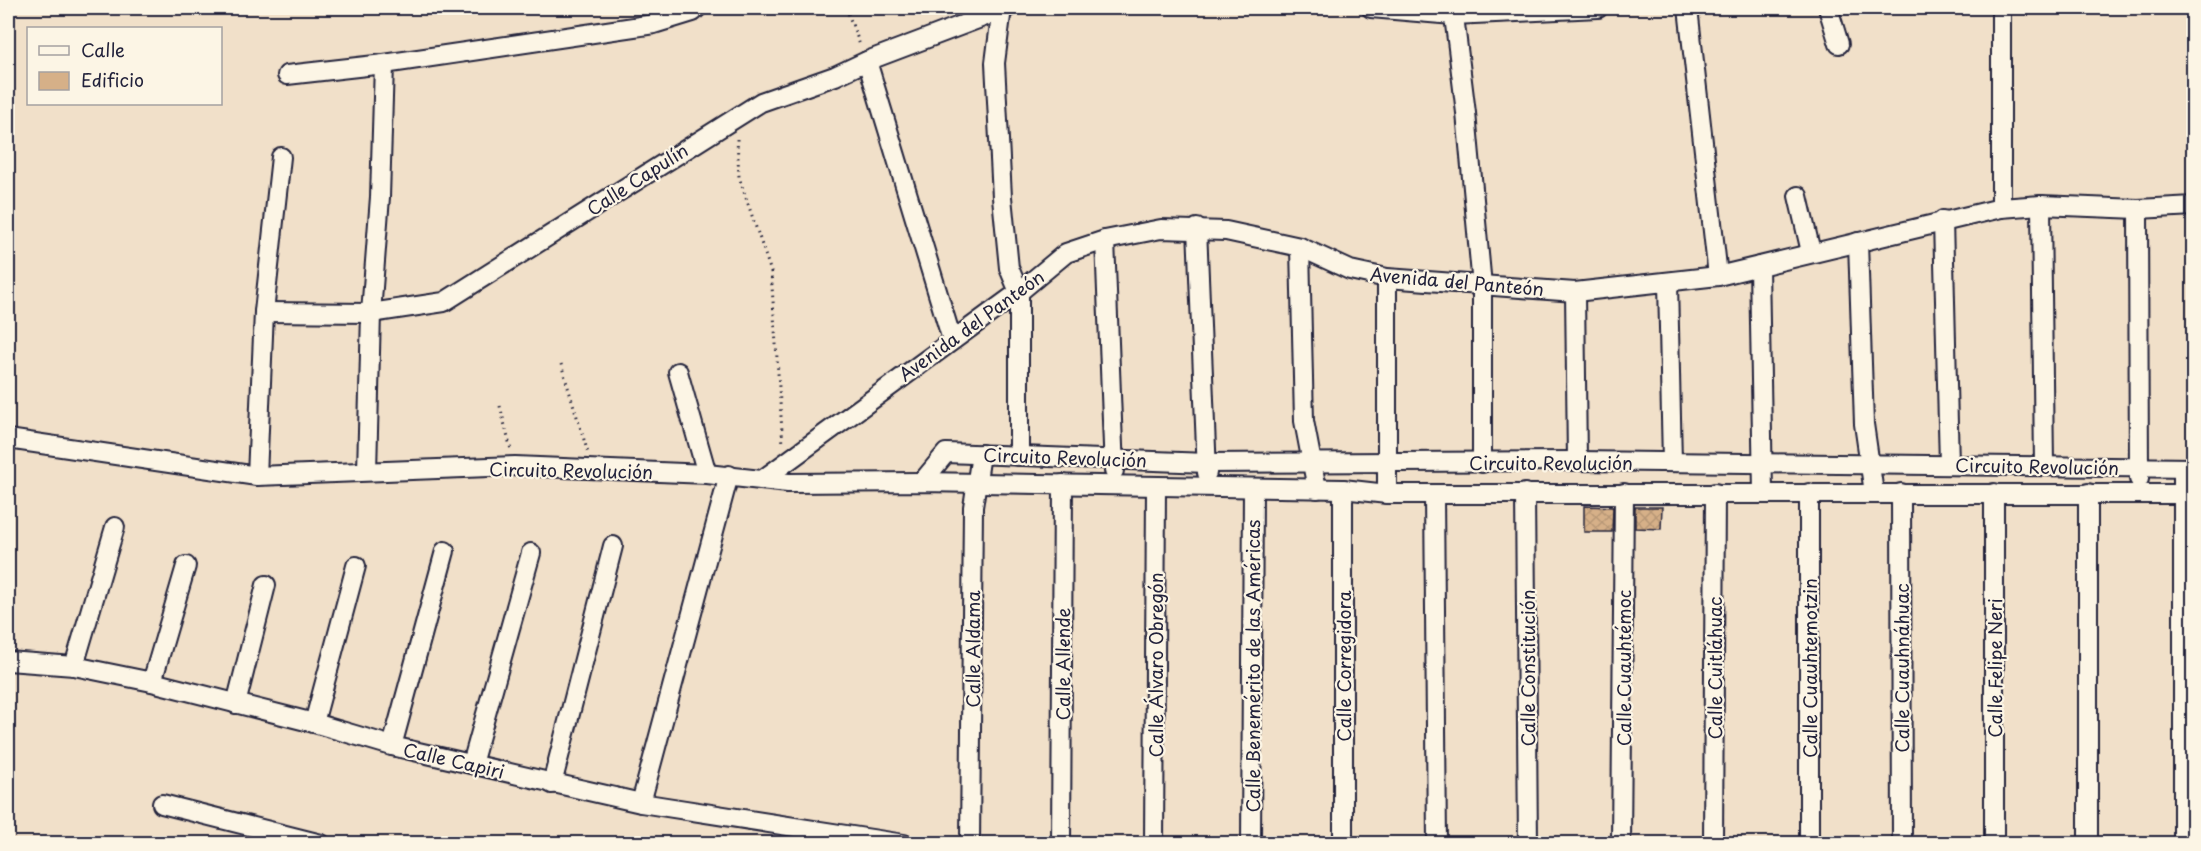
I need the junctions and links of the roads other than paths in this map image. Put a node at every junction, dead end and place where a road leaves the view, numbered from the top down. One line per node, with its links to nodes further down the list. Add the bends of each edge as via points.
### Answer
1 (697, 8): 11 (street, via 654,24)
2 (1004, 8): 10 (street, Calle Capulín); 30 (street, via 995,63 1002,197 1009,268)
3 (1371, 8): 8 (street)
4 (1598, 8): 8 (street)
5 (1688, 8): 26 (street)
6 (1828, 8): 9 (street)
7 (2001, 8): 17 (street)
8 (1453, 11): 29 (street)
9 (1839, 44)
10 (867, 61): 33 (street, Calle Capulín, via 761,102 444,302); 34 (street)
11 (384, 64): 12 (street); 33 (street)
12 (287, 75)
13 (281, 157): 32 (street)
14 (1798, 196): 24 (street)
15 (2041, 205): 17 (street, Avenida del Panteón); 18 (street, Avenida del Panteón); 49 (street)
16 (2193, 206): 18 (street, Avenida del Panteón)
17 (2001, 208): 19 (street, Avenida del Panteón)
18 (2138, 209): 50 (street)
19 (1943, 220): 22 (street, Avenida del Panteón); 48 (street)
20 (1197, 228): 21 (street, Avenida del Panteón, via 1161,229); 23 (street, Avenida del Panteón); 44 (street)
21 (1105, 240): 30 (street, Avenida del Panteón, via 1066,254); 39 (street)
22 (1858, 242): 24 (street, Avenida del Panteón); 47 (street, via 1864,424)
23 (1300, 247): 27 (street, Avenida del Panteón, via 1350,270); 40 (street, via 1304,421)
24 (1811, 252): 25 (street, Avenida del Panteón)
25 (1759, 267): 26 (street, Avenida del Panteón); 46 (street)
26 (1718, 276): 28 (street, Avenida del Panteón)
27 (1387, 278): 29 (street, Avenida del Panteón); 42 (street)
28 (1668, 284): 31 (street, Avenida del Panteón); 43 (street)
29 (1482, 286): 31 (street, Avenida del Panteón); 45 (street)
30 (1019, 292): 34 (street, Avenida del Panteón); 38 (street)
31 (1575, 292): 41 (street)
32 (264, 312): 33 (street, Calle Capulín); 54 (street)
33 (371, 312): 52 (street)
34 (952, 339): 56 (street, Avenida del Panteón)
35 (678, 372): 53 (street)
36 (8, 439): 54 (street, Circuito Revolución)
37 (981, 454): 38 (street, Circuito Revolución); 57 (street, Circuito Revolución, via 946,453); 58 (street, Calle Aldama)
38 (1019, 456): 39 (street, Circuito Revolución)
39 (1114, 459): 44 (street, Circuito Revolución); 60 (street)
40 (1311, 460): 42 (street, Circuito Revolución); 44 (street, Circuito Revolución); 64 (street)
41 (1577, 461): 43 (street, Circuito Revolución); 45 (street, Circuito Revolución)
42 (1388, 462): 45 (street, Circuito Revolución); 77 (street)
43 (1671, 462): 46 (street, Circuito Revolución)
44 (1207, 463): 62 (street)
45 (1482, 463)
46 (1763, 463): 47 (street, Circuito Revolución); 69 (street)
47 (1871, 465): 48 (street, Circuito Revolución); 71 (street)
48 (1949, 465): 49 (street, Circuito Revolución)
49 (2044, 466): 50 (street, Circuito Revolución)
50 (2139, 467): 51 (street, Circuito Revolución); 75 (street)
51 (2188, 468): 76 (street)
52 (367, 471): 53 (street, Circuito Revolución, via 514,466); 54 (street, Circuito Revolución)
53 (707, 474): 55 (street, Circuito Revolución)
54 (257, 476)
55 (729, 476): 56 (street, Circuito Revolución); 94 (street)
56 (762, 480): 57 (street, Circuito Revolución)
57 (922, 482): 58 (street, Circuito Revolución)
58 (978, 483): 59 (street, Circuito Revolución); 98 (street, Calle Aldama, via 973,507)
59 (1063, 484): 60 (street, Circuito Revolución); 99 (street, Calle Allende)
60 (1114, 485): 61 (street, Circuito Revolución)
61 (1156, 487): 62 (street, Circuito Revolución); 100 (street, Calle Álvaro Obregón)
62 (1207, 487): 63 (street, Circuito Revolución)
63 (1253, 489): 64 (street, Circuito Revolución); 101 (street, Calle Benemérito de las Américas)
64 (1317, 489): 65 (street, Circuito Revolución)
65 (1343, 489): 77 (street, Circuito Revolución); 102 (street, Calle Corregidora)
66 (1526, 493): 67 (street, Circuito Revolución); 78 (street, Circuito Revolución); 104 (street, Calle Constitución)
67 (1624, 493): 68 (street, Circuito Revolución); 105 (street, Calle Cuauhtémoc)
68 (1715, 493): 69 (street, Circuito Revolución); 106 (street, Calle Cuitláhuac)
69 (1763, 493): 70 (street, Circuito Revolución)
70 (1809, 493): 71 (street, Circuito Revolución); 107 (street, Calle Cuauhtemotzin)
71 (1874, 493): 72 (street, Circuito Revolución)
72 (1901, 493): 73 (street, Circuito Revolución); 108 (street, Calle Cuauhnáhuac)
73 (1994, 493): 74 (street, Circuito Revolución); 109 (street, Calle Felipe Neri)
74 (2088, 493): 75 (street, Circuito Revolución); 110 (street)
75 (2138, 493): 76 (street, Circuito Revolución)
76 (2188, 493): 111 (street)
77 (1388, 494): 78 (street, Circuito Revolución)
78 (1434, 494): 103 (street)
79 (115, 527): 87 (street)
80 (613, 546): 93 (street)
81 (445, 551): 91 (street)
82 (531, 553): 92 (street)
83 (186, 566): 88 (street)
84 (356, 566): 90 (street)
85 (266, 585): 89 (street)
86 (8, 661): 87 (street, Calle Capiri)
87 (74, 666): 88 (street, Calle Capiri)
88 (152, 682): 89 (street, Calle Capiri)
89 (236, 704): 90 (street, Calle Capiri)
90 (314, 723): 91 (street, Calle Capiri)
91 (392, 746): 92 (street, Calle Capiri)
92 (472, 764): 93 (street, Calle Capiri)
93 (552, 784): 94 (street, Calle Capiri)
94 (641, 803): 97 (street, Calle Capiri)
95 (162, 804): 96 (street)
96 (321, 843)
97 (904, 843)
98 (970, 843)
99 (1061, 843)
100 (1154, 843)
101 (1251, 843)
102 (1343, 843)
103 (1437, 843)
104 (1528, 843)
105 (1621, 843)
106 (1713, 843)
107 (1809, 843)
108 (1902, 843)
109 (1994, 843)
110 (2088, 843)
111 (2183, 843)

